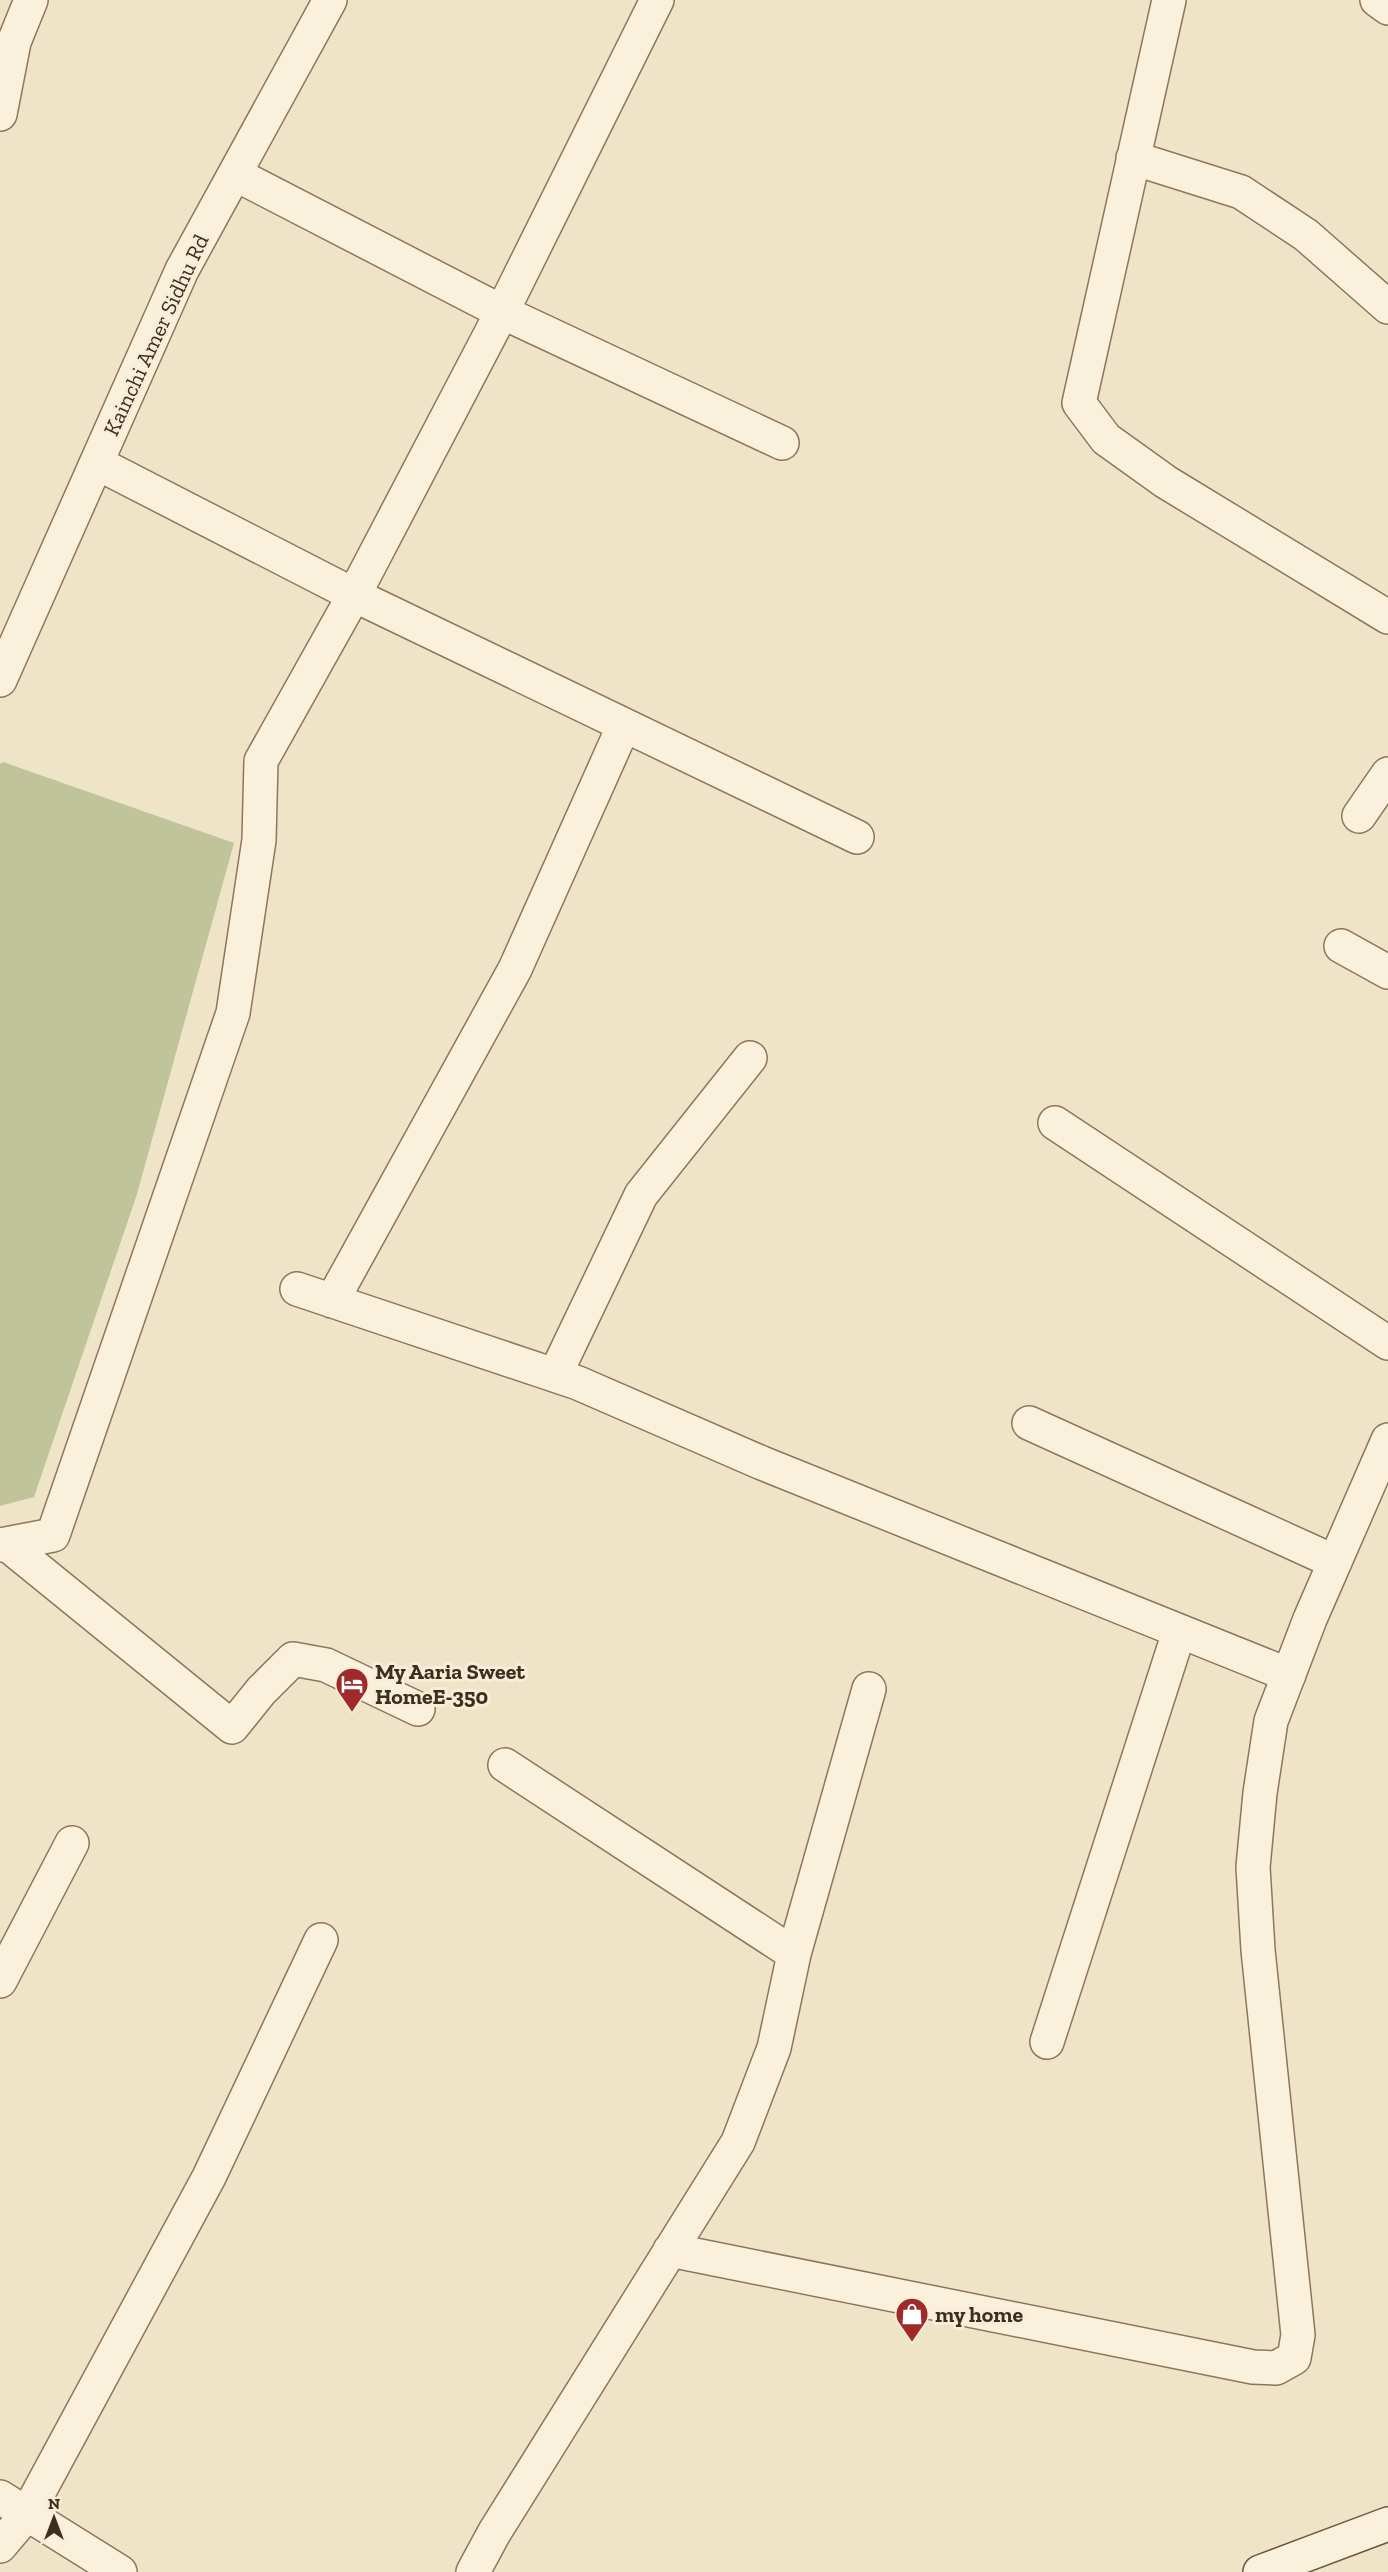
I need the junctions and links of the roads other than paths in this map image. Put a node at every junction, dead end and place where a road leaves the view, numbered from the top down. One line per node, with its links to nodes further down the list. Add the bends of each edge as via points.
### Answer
1 (31, 0): 5 (street, via 14,42)
2 (330, 0): 7 (street, Kainchi Amer Sidhu Rd)
3 (657, 0): 9 (street)
4 (1169, 0): 6 (street)
5 (0, 114)
6 (1133, 158): 8 (street, via 1241,192 1306,235); 13 (street, via 1079,403 1106,439 1166,482)
7 (235, 174): 9 (street); 11 (street, Kainchi Amer Sidhu Rd, via 182,270)
8 (1388, 307)
9 (502, 312): 10 (street); 12 (street)
10 (782, 443)
11 (97, 463): 12 (street); 14 (street, Kainchi Amer Sidhu Rd)
12 (354, 595): 15 (street); 29 (street, via 261,761 259,840 233,1013 53,1535)
13 (1388, 617)
14 (0, 680)
15 (624, 725): 18 (street); 24 (street, via 515,969)
16 (1388, 774): 17 (street)
17 (1359, 816)
18 (857, 837)
19 (1341, 946): 20 (street)
20 (1388, 972)
21 (750, 1058): 26 (street, via 641,1195)
22 (1055, 1123): 25 (street)
23 (297, 1289): 24 (street)
24 (332, 1301): 26 (street)
25 (1388, 1343)
26 (555, 1375): 31 (street)
27 (1029, 1423): 30 (street)
28 (1388, 1440): 30 (street)
29 (4, 1545): 34 (street, via 232,1727 293,1659 326,1665)
30 (1335, 1562): 32 (street)
31 (1179, 1632): 32 (street); 40 (street)
32 (1289, 1675): 41 (street, via 1270,1721 1253,1867 1298,2335 1294,2358 1276,2368 1253,2367)
33 (869, 1689): 38 (street)
34 (417, 1709)
35 (505, 1765): 38 (street)
36 (72, 1843): 39 (street)
37 (321, 1941): 43 (street, via 209,2177)
38 (794, 1954): 41 (street, via 774,2049 738,2142)
39 (0, 1981)
40 (1047, 2042)
41 (670, 2250): 47 (street)
42 (0, 2497): 43 (street)
43 (27, 2514): 45 (street); 46 (street)
44 (1388, 2524): 48 (street)
45 (0, 2546)
46 (120, 2572)
47 (473, 2572)
48 (1260, 2572)

